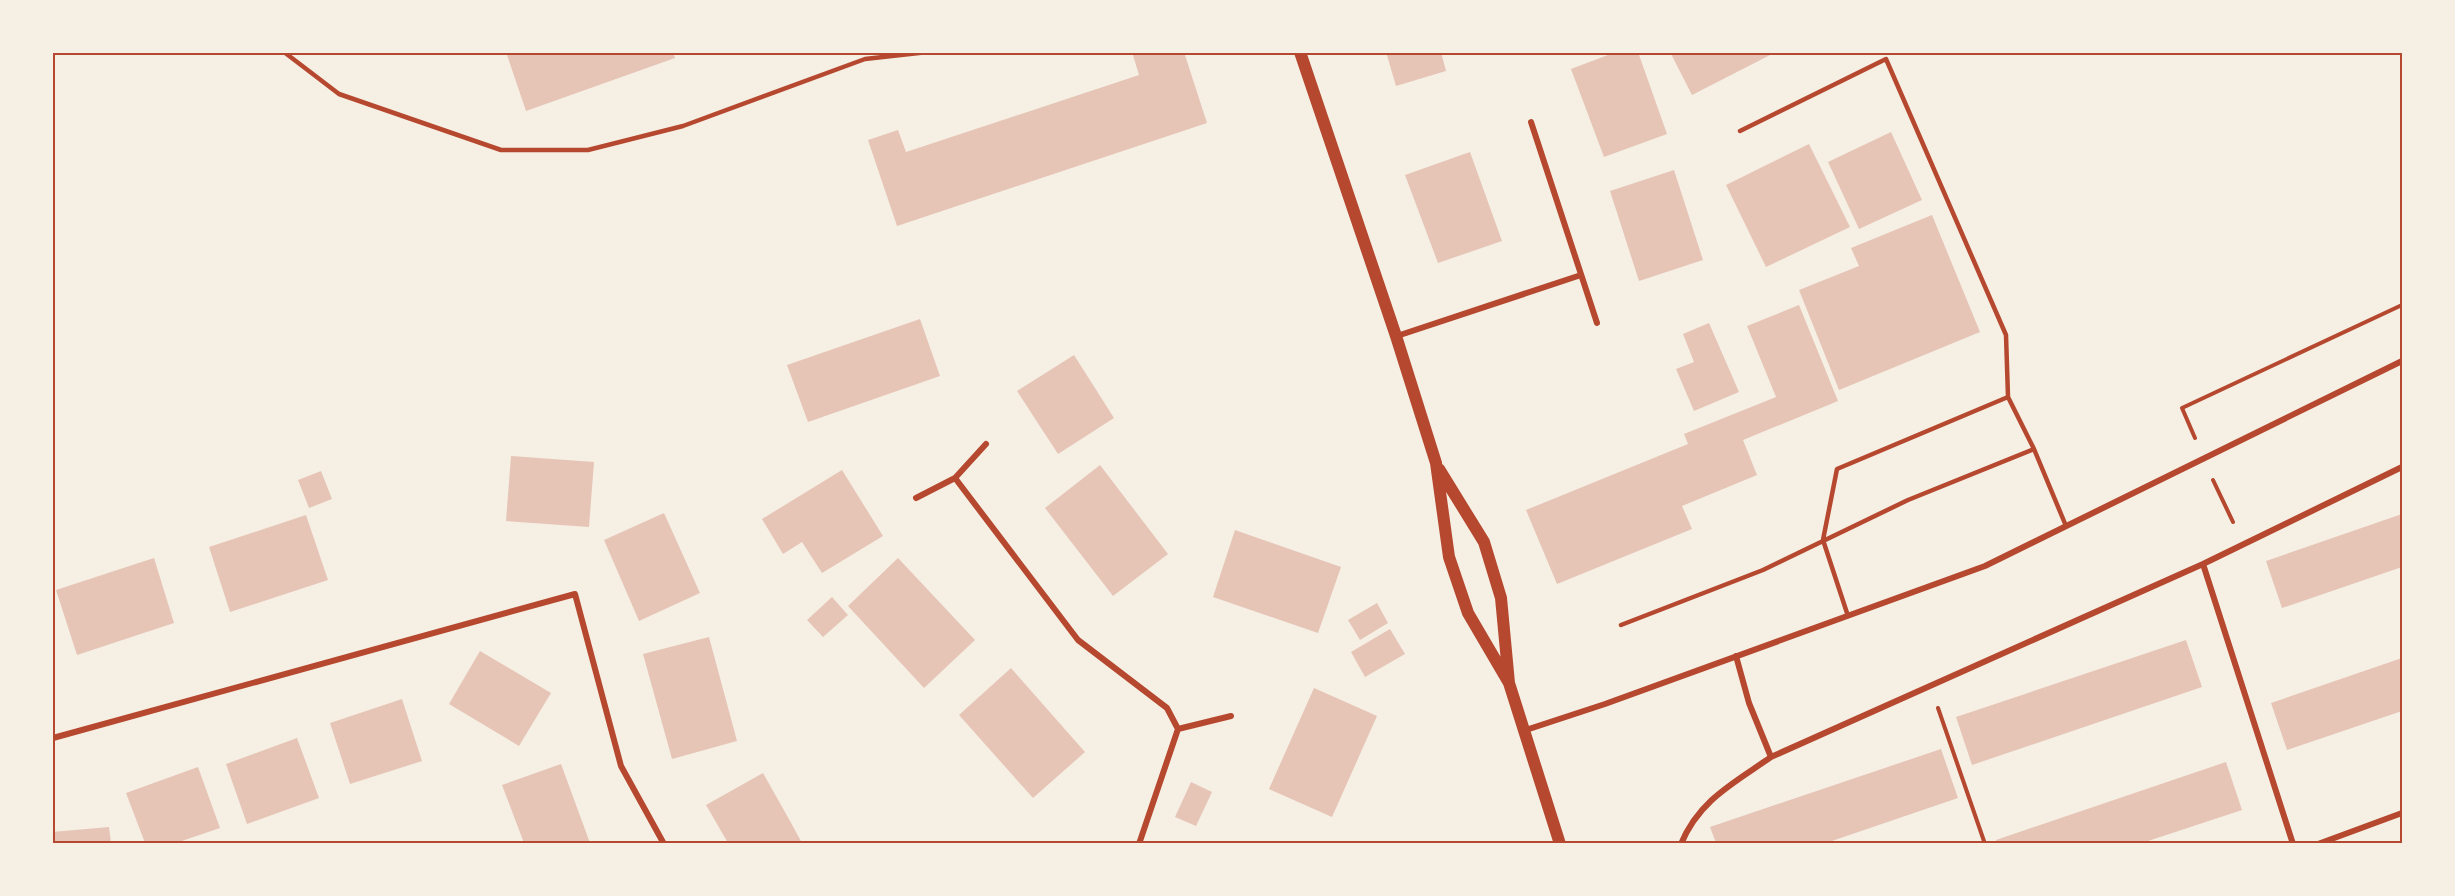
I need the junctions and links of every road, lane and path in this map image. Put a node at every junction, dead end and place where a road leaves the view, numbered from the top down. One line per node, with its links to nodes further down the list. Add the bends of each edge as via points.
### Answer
1 (284, 52): 2 (lane, via 339,94 501,150 588,150 683,126 865,59)
2 (928, 52)
3 (1300, 52): 8 (main road)
4 (1531, 122): 6 (street)
5 (1740, 131): 10 (lane, via 1886,59 2006,335)
6 (1581, 275): 7 (street); 8 (street)
7 (1597, 323)
8 (1396, 336): 13 (main road)
9 (2403, 361): 17 (street)
10 (2008, 397): 12 (lane); 18 (lane, via 1838,469)
11 (986, 444): 15 (street)
12 (2034, 449): 17 (lane); 18 (lane, via 1908,500)
13 (1436, 463): 23 (main road, via 1449,557 1468,613); 23 (main road, via 1484,542 1502,598)
14 (2403, 467): 19 (street)
15 (955, 478): 16 (street); 26 (street, via 1078,640 1167,708)
16 (916, 498)
17 (2066, 526): 20 (street, via 1985,566)
18 (1823, 540): 20 (lane); 21 (lane, via 1763,570)
19 (2203, 564): 24 (street); 36 (street)
20 (1848, 616): 22 (street)
21 (1621, 625)
22 (1736, 656): 27 (street); 29 (street, via 1749,703)
23 (1509, 683): 27 (main road)
24 (1931, 686): 29 (street); 35 (path)
25 (1231, 716): 26 (street)
26 (1178, 729): 32 (street)
27 (1523, 731): 33 (main road)
28 (53, 738): 31 (street, via 576,594 621,766)
29 (1771, 757): 34 (street, via 1710,800 1689,823)
30 (2403, 813): 37 (street)
31 (664, 843)
32 (1139, 843)
33 (1560, 843)
34 (1681, 843)
35 (1985, 843)
36 (2293, 843)
37 (2318, 843)

